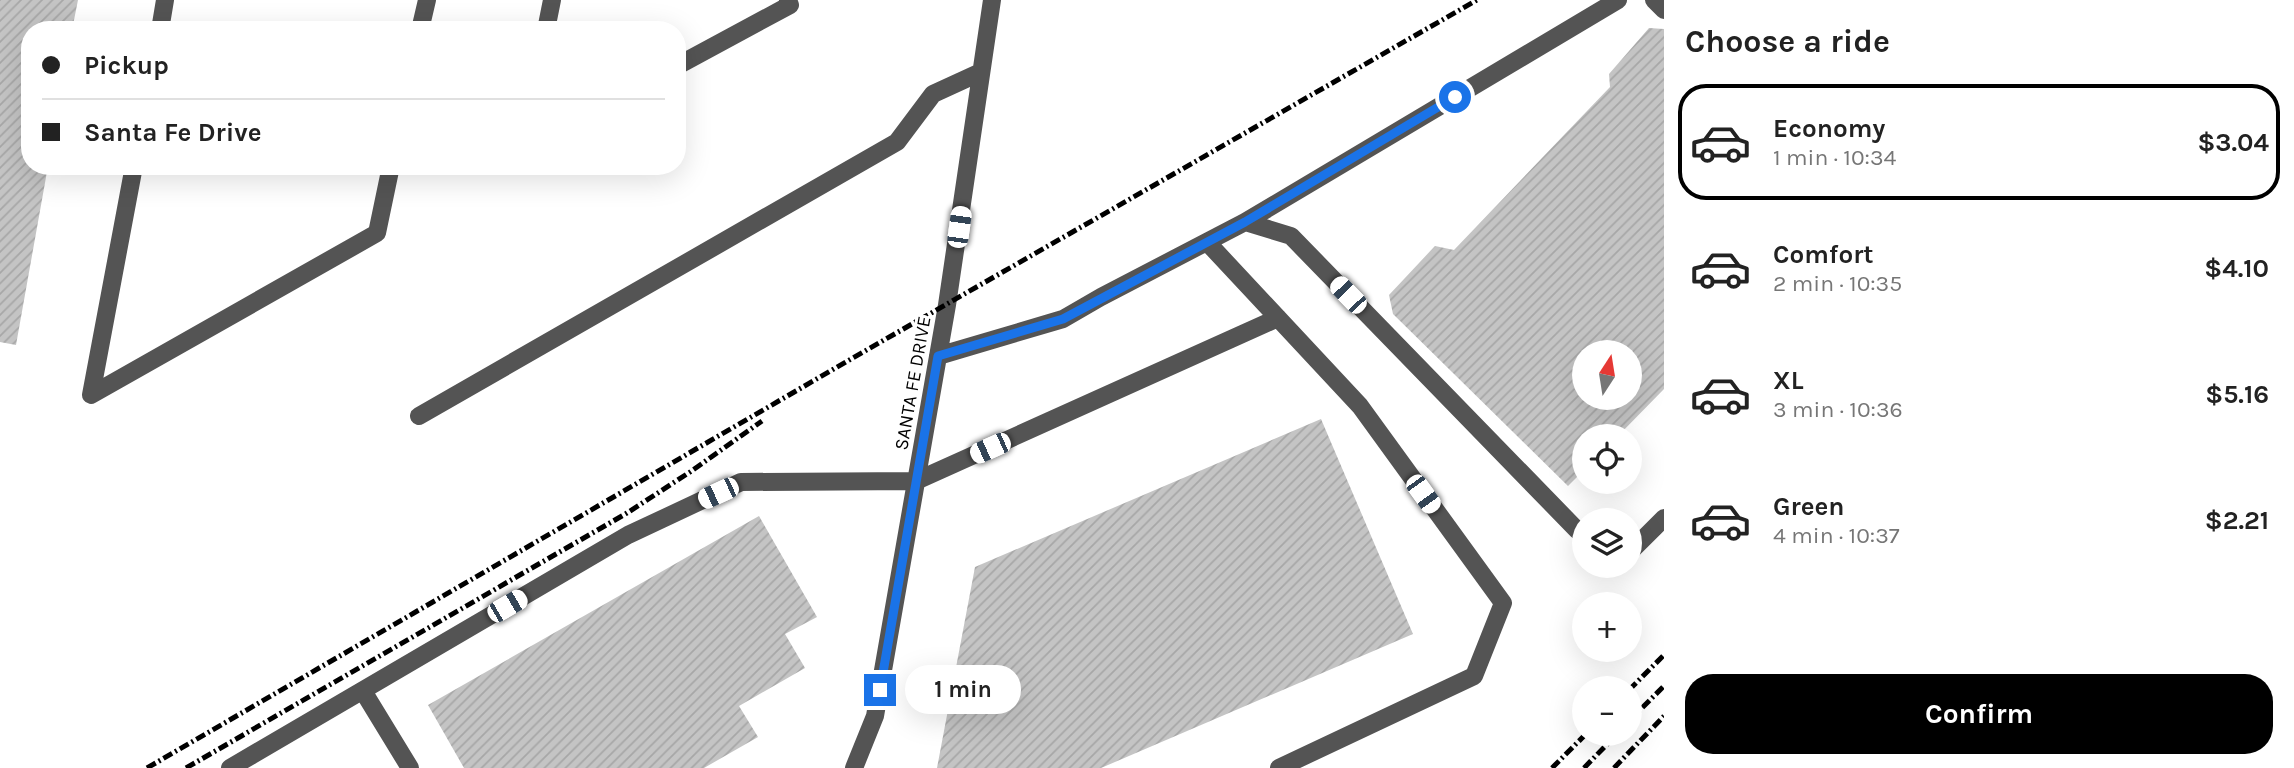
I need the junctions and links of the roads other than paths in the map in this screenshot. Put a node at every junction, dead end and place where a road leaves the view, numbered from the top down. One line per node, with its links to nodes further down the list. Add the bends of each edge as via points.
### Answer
1 (165, 0): 9 (street)
2 (427, 0): 10 (street)
3 (552, 0): 11 (street)
4 (788, 0): 12 (street, via 790,5)
5 (992, 0): 13 (street, SANTA FE DRIVE)
6 (1618, 0): 16 (street)
7 (1654, 0): 8 (street)
8 (1664, 10)
9 (162, 21)
10 (422, 21)
11 (548, 21)
12 (686, 61)
13 (981, 72): 19 (street, SANTA FE DRIVE); 20 (street, via 933,94 897,142)
14 (132, 175): 15 (street, via 91,395 377,233)
15 (389, 175)
16 (1245, 222): 17 (street); 23 (street, via 1291,236)
17 (1206, 242): 18 (street); 19 (street, via 1063,319)
18 (1278, 318): 21 (street); 29 (street, via 1360,406 1503,603 1474,676)
19 (938, 356): 21 (street, SANTA FE DRIVE)
20 (419, 416)
21 (916, 481): 25 (street, via 741,482 628,536); 28 (street, SANTA FE DRIVE, via 875,716)
22 (1664, 519): 24 (street)
23 (1572, 525)
24 (1642, 540)
25 (363, 691): 26 (street); 27 (street)
26 (230, 768)
27 (410, 768)
28 (854, 768)
29 (1279, 768)

